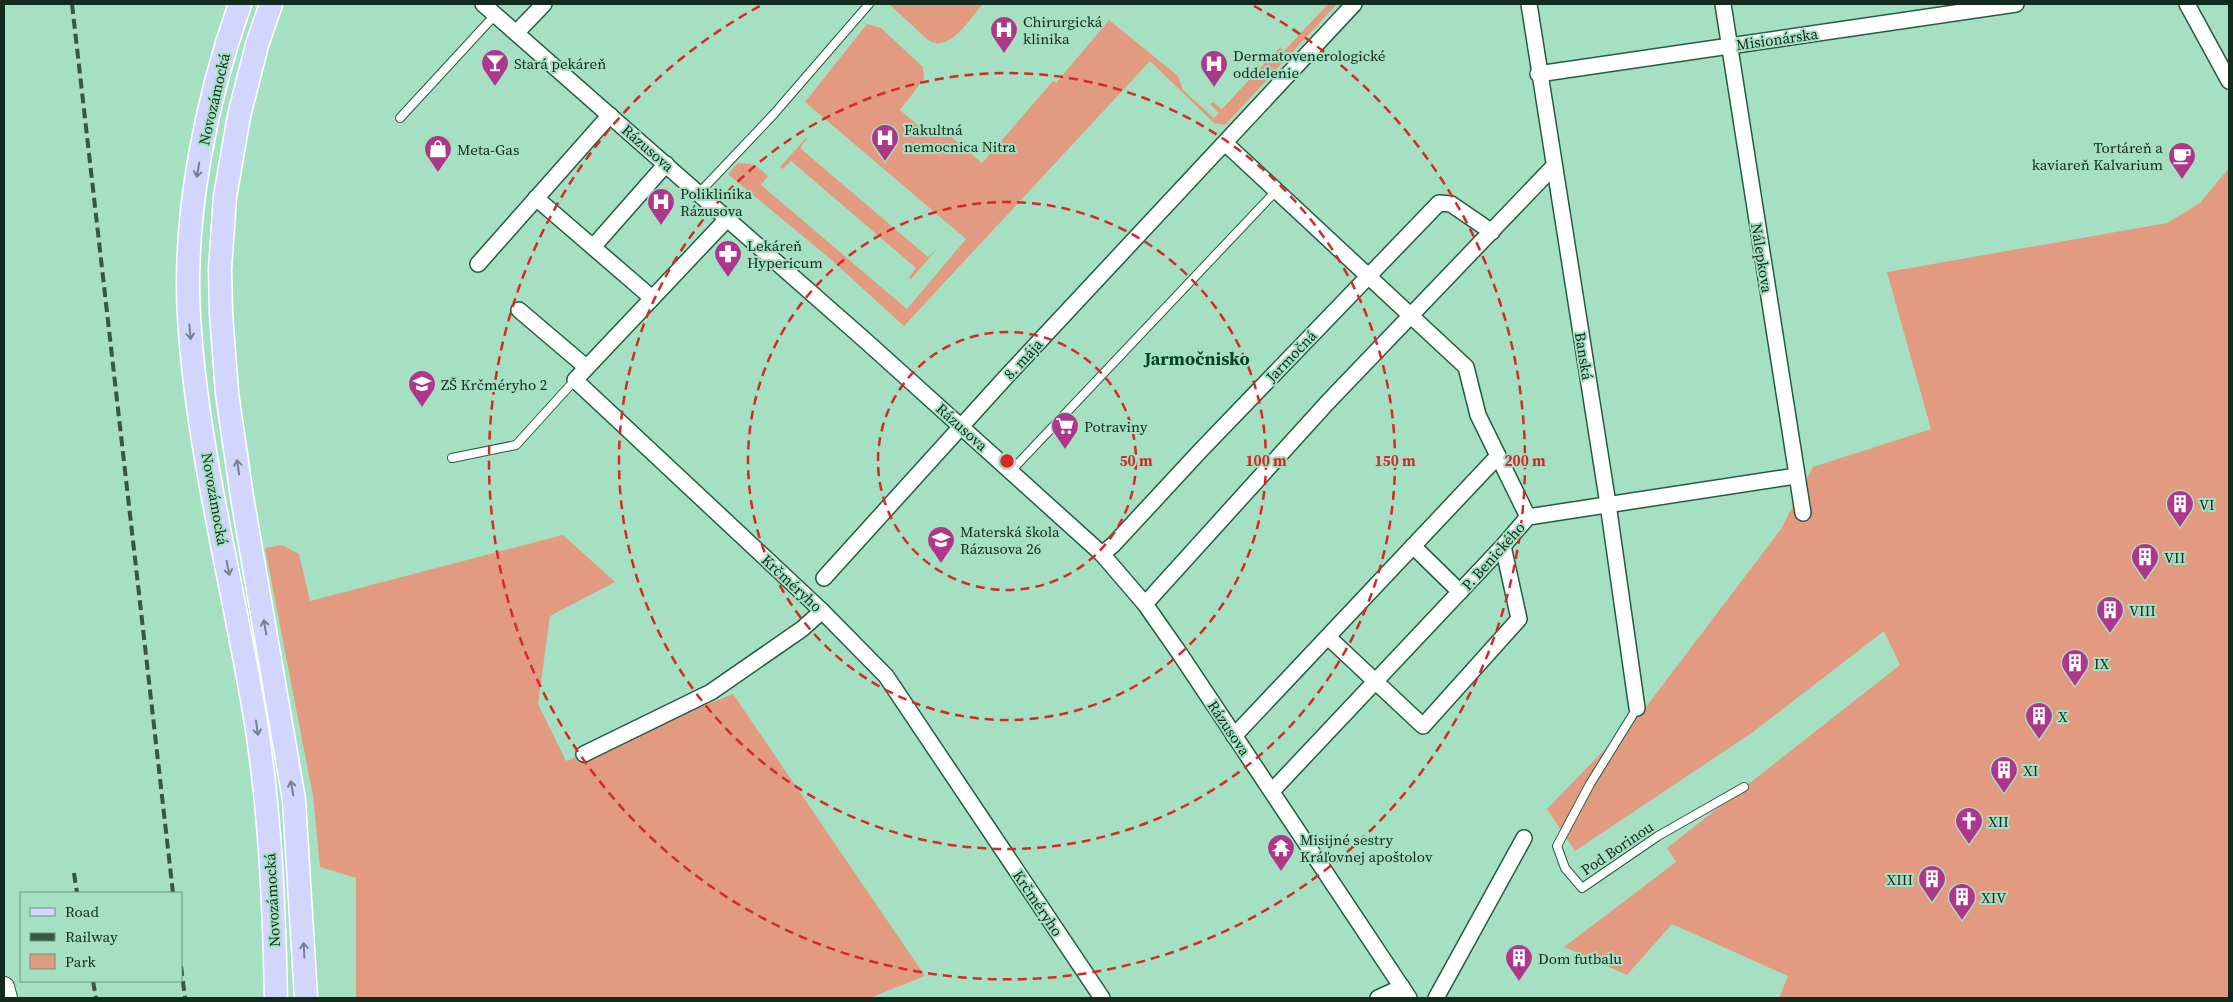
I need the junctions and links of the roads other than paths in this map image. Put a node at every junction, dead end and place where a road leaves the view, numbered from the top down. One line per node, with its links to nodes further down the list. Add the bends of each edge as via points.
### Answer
1 (240, 4): 60 (main road, Novozámocká, one-way to 60, via 210,107 195,188 189,314 195,384 265,783)
2 (272, 4): 61 (main road, Novozámocká, one-way to 2, via 294,800 242,496 227,393 221,313 220,269 225,197 239,116 257,45)
3 (483, 4): 11 (street, Rázusova)
4 (544, 4): 12 (street)
5 (869, 4): 22 (lane)
6 (1354, 4): 18 (street, 8. mája)
7 (1529, 4): 14 (street, Banská)
8 (1723, 4): 13 (street, Nálepkova)
9 (2016, 4): 13 (street, Misionárska)
10 (2187, 4): 15 (street)
11 (495, 15): 12 (street, Rázusova); 17 (lane)
12 (516, 33): 16 (street, Rázusova)
13 (1729, 46): 14 (street, Misionárska); 38 (street, Nálepkova)
14 (1538, 74): 20 (street, Banská)
15 (2229, 81)
16 (610, 115): 19 (street, Rázusova); 23 (street)
17 (400, 118)
18 (1225, 143): 21 (street); 34 (street, 8. mája)
19 (666, 164): 22 (street, Rázusova); 26 (street)
20 (1553, 167): 25 (street); 39 (street, Banská)
21 (1276, 190): 28 (street); 37 (lane)
22 (699, 193): 24 (street, Rázusova)
23 (536, 198): 26 (street); 27 (street)
24 (728, 218): 29 (street); 34 (street, Rázusova)
25 (1492, 232): 28 (street, Jarmočná, via 1451,204 1438,203); 31 (street)
26 (593, 247): 29 (street)
27 (478, 264)
28 (1368, 277): 31 (street); 44 (street, Jarmočná)
29 (652, 298): 32 (street)
30 (519, 310): 32 (street)
31 (1410, 317): 35 (street, via 1466,367 1478,415); 47 (street)
32 (586, 367): 33 (street)
33 (575, 380): 36 (lane, via 516,445); 48 (street, Krčméryho)
34 (962, 427): 37 (street, Rázusova); 45 (street, 8. mája)
35 (1498, 456): 41 (street); 42 (street)
36 (452, 458)
37 (1011, 472): 44 (street, Rázusova)
38 (1796, 476): 39 (street, P. Benického); 40 (street, Nálepkova)
39 (1608, 504): 41 (street, P. Benického); 51 (street, Banská)
40 (1802, 513)
41 (1528, 517): 43 (street, P. Benického)
42 (1413, 546): 46 (street); 49 (street)
43 (1503, 546): 46 (street, P. Benického); 50 (street, via 1519,620 1423,726)
44 (1102, 554): 47 (street, Rázusova)
45 (824, 578)
46 (1460, 592): 50 (street, P. Benického)
47 (1145, 604): 52 (street, Rázusova)
48 (822, 611): 53 (street, via 802,629 711,692); 62 (street, Krčméryho, via 886,676)
49 (1328, 637): 50 (street); 52 (street)
50 (1375, 682): 55 (street, P. Benického)
51 (1636, 708): 54 (lane, Pod Borinou, via 1557,846 1565,868 1582,888 1658,836)
52 (1234, 736): 55 (street, Rázusova)
53 (584, 754)
54 (1744, 787)
55 (1272, 791): 58 (street, Rázusova)
56 (1524, 838): 64 (street)
57 (4, 987): 59 (street)
58 (1404, 995): 63 (street)
59 (7, 998)
60 (280, 998)
61 (306, 998)
62 (1102, 998)
63 (1378, 998)
64 (1436, 998)

